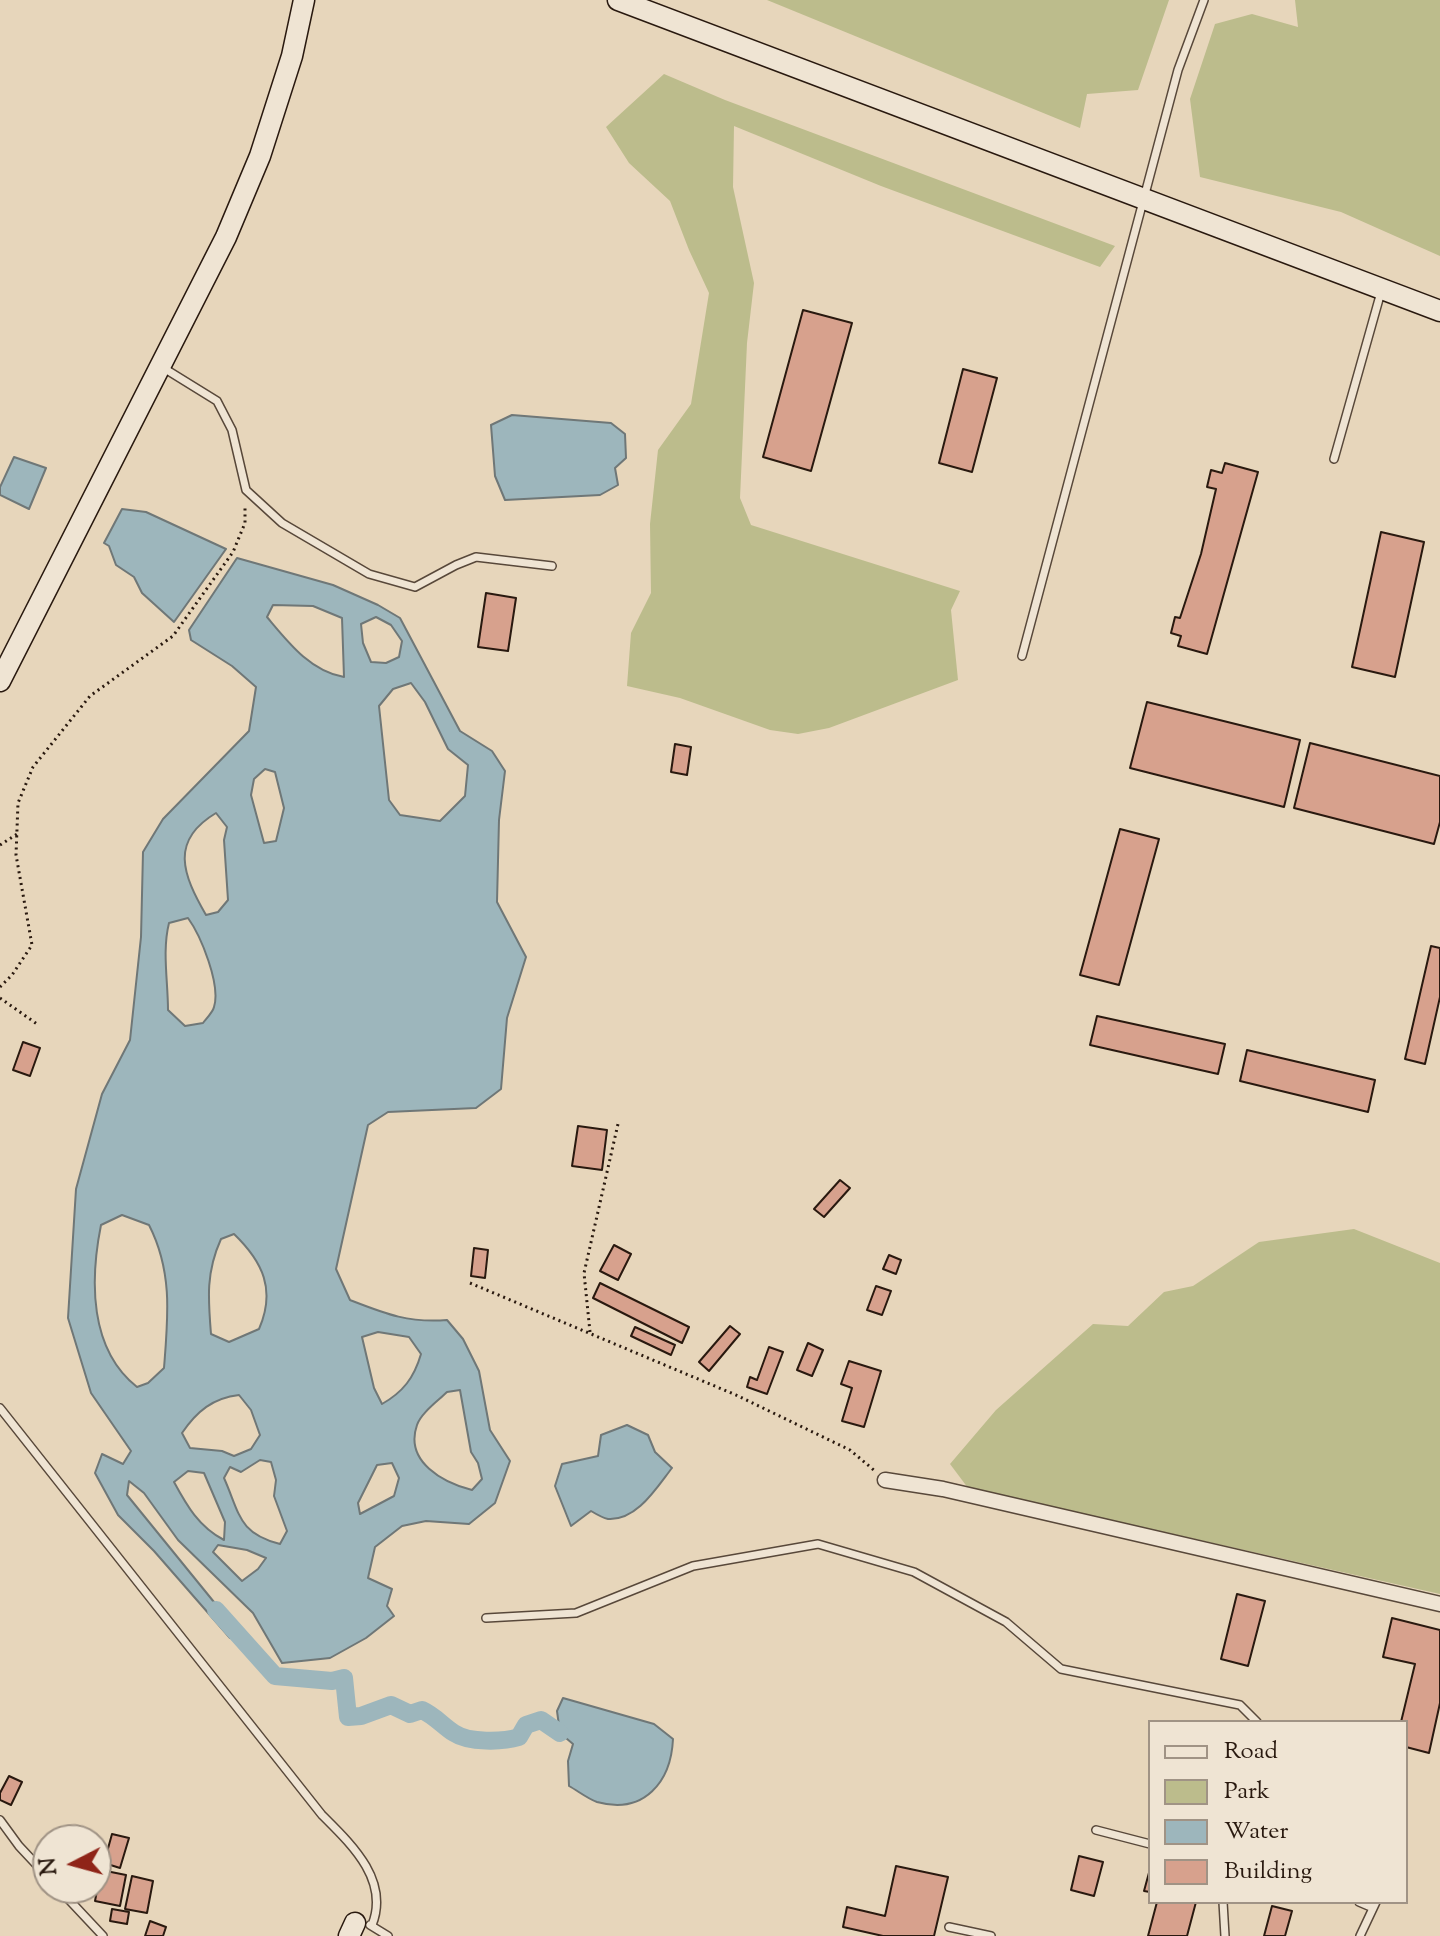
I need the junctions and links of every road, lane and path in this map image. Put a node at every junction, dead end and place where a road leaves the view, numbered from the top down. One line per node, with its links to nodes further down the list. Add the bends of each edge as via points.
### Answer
1 (304, 0): 7 (street, via 260,156)
2 (618, 0): 4 (street)
3 (1204, 0): 4 (lane, via 1178,70)
4 (1144, 199): 5 (street); 11 (lane)
5 (1382, 289): 6 (street); 8 (lane)
6 (1440, 311)
7 (161, 366): 9 (lane, via 217,401 232,430); 12 (street)
8 (1334, 459)
9 (246, 490): 10 (lane, via 282,523 369,574 415,587 476,557); 13 (path, via 245,523 233,552 173,636 90,696 33,767 18,803)
10 (552, 566)
11 (1022, 656)
12 (1, 677)
13 (17, 834): 14 (path); 15 (path, via 32,945)
14 (0, 845)
15 (0, 987)
16 (0, 998): 17 (path)
17 (37, 1024)
18 (618, 1124): 20 (path, via 584,1273)
19 (470, 1283): 20 (path)
20 (590, 1334): 22 (path, via 850,1450)
21 (0, 1408): 34 (lane, via 322,1815 359,1852 374,1883 377,1912)
22 (885, 1480): 23 (street)
23 (1440, 1604)
24 (486, 1618): 25 (lane, via 576,1613 693,1566 818,1544 914,1572 1006,1622 1061,1669 1240,1705)
25 (1255, 1720)
26 (0, 1820): 29 (lane)
27 (1096, 1830): 28 (lane)
28 (1148, 1843)
29 (32, 1860)
30 (73, 1904): 35 (lane)
31 (1223, 1904): 38 (lane)
32 (1374, 1905): 39 (lane)
33 (949, 1927): 37 (lane)
34 (358, 1928): 36 (lane)
35 (103, 1936)
36 (388, 1936)
37 (991, 1936)
38 (1225, 1936)
39 (1360, 1936)

